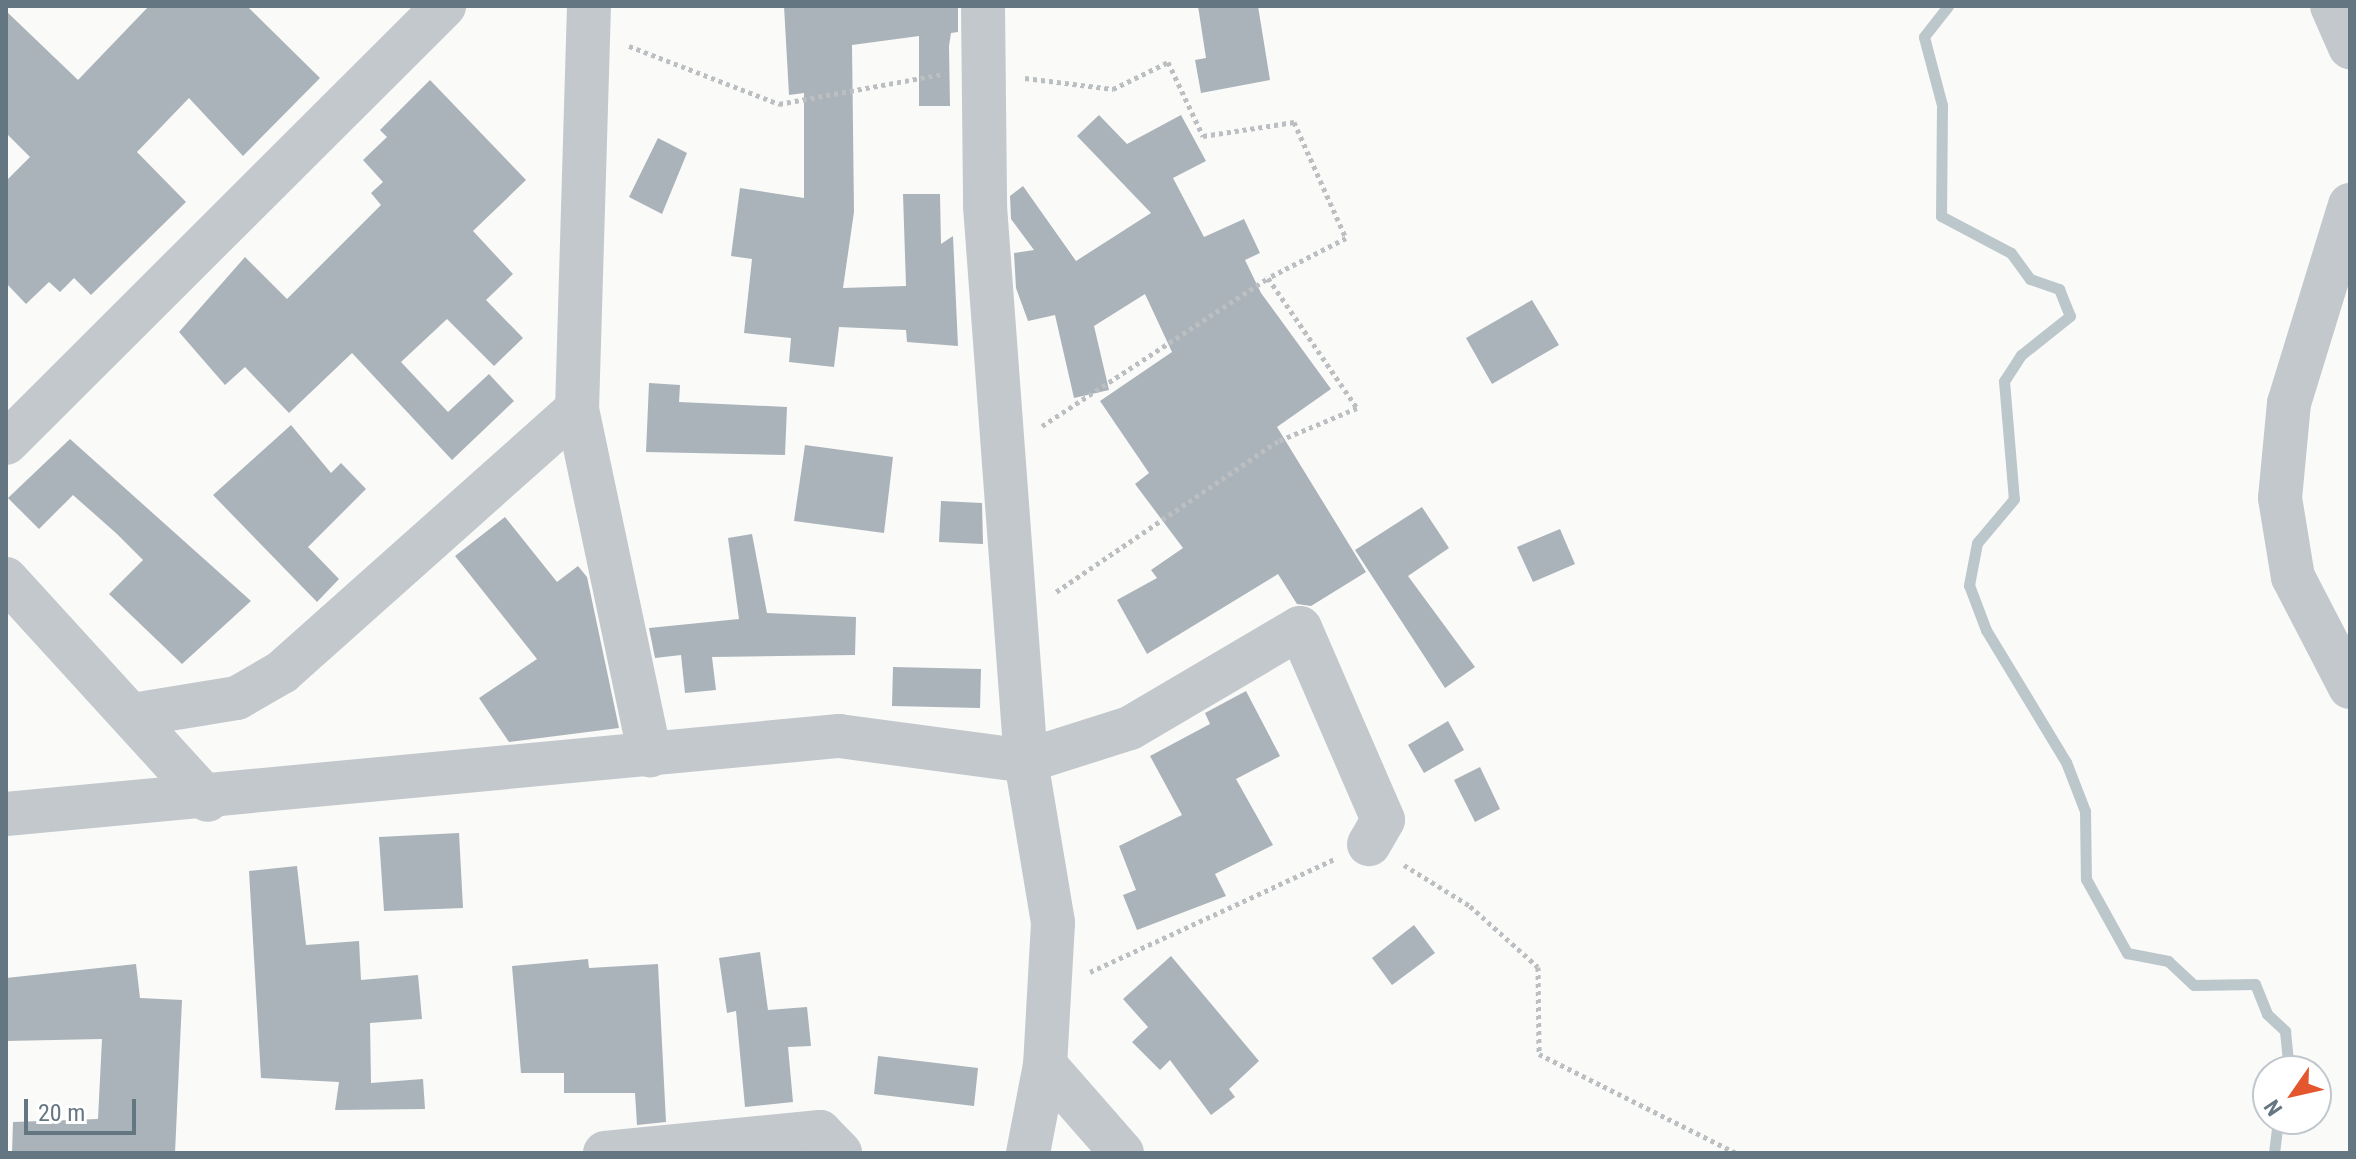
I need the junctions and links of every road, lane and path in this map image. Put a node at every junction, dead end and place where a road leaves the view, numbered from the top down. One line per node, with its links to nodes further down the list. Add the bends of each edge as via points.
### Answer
1 (444, 6): 10 (street)
2 (983, 6): 6 (street)
3 (2332, 6): 5 (street)
4 (589, 18): 6 (path, via 779,104 898,84 909,75); 9 (street)
5 (2350, 47)
6 (984, 73): 8 (path, via 1113,89 1168,62 1203,136 1294,122 1346,238); 11 (street)
7 (2350, 205): 14 (street, via 2289,403 2280,498 2293,577)
8 (1268, 278): 11 (path); 13 (path, via 1357,408 1278,441)
9 (577, 409): 15 (street, via 282,672 237,698); 16 (street)
10 (6, 443)
11 (1003, 451): 13 (street)
12 (6, 579): 15 (street)
13 (1016, 620): 17 (street)
14 (2350, 687)
15 (133, 715): 18 (street)
16 (650, 755): 17 (street, via 839,736); 18 (street)
17 (1026, 761): 20 (street, via 1130,728 1300,628 1383,820); 21 (street, via 1053,923)
18 (208, 800): 19 (street)
19 (6, 814)
20 (1369, 844): 21 (path); 27 (path, via 1470,906 1538,967 1539,1054)
21 (1049, 991): 22 (street)
22 (1045, 1065): 25 (street); 26 (street)
23 (605, 1153): 24 (street, via 820,1132)
24 (840, 1153)
25 (1028, 1153)
26 (1122, 1153)
27 (1736, 1153)

